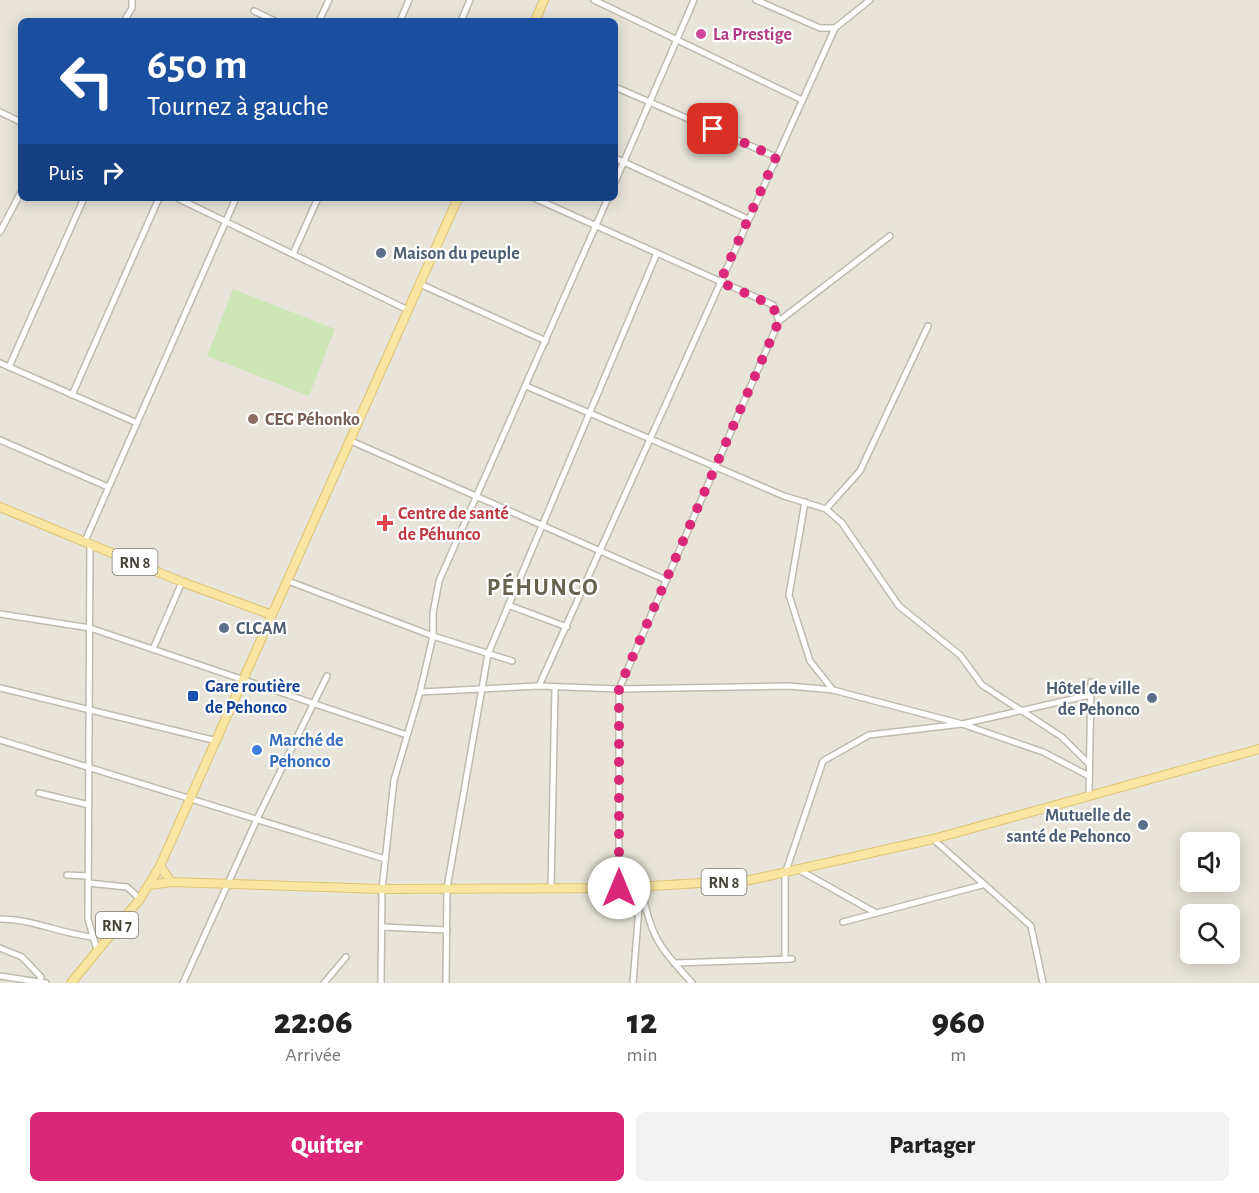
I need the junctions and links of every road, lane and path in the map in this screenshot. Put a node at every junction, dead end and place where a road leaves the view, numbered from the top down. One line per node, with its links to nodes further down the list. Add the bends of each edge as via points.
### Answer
1 (132, 0): 11 (street)
2 (328, 0): 13 (street)
3 (409, 0): 14 (street)
4 (470, 0): 15 (street)
5 (544, 0): 16 (main road)
6 (594, 0): 18 (street)
7 (694, 0): 18 (street)
8 (756, 0): 17 (street, via 820,28)
9 (870, 0): 17 (street)
10 (254, 11): 12 (street)
11 (126, 18)
12 (269, 18)
13 (320, 18)
14 (401, 18)
15 (462, 18)
16 (536, 18)
17 (835, 28): 20 (street)
18 (677, 40): 20 (street); 21 (street)
19 (618, 88): 21 (street)
20 (802, 100): 24 (street)
21 (650, 102): 24 (street); 26 (street)
22 (0, 112): 23 (street)
23 (18, 121)
24 (776, 157): 37 (street)
25 (618, 159): 26 (street)
26 (624, 162): 27 (street); 37 (street)
27 (618, 175)
28 (18, 198): 40 (street)
29 (83, 201): 51 (street)
30 (158, 201): 53 (street)
31 (183, 201): 38 (street)
32 (235, 201): 38 (street)
33 (317, 201): 43 (street)
34 (457, 201): 45 (main road)
35 (541, 201): 39 (street)
36 (607, 201): 39 (street)
37 (748, 219): 44 (street)
38 (225, 221): 43 (street); 55 (street)
39 (596, 226): 42 (street); 49 (street)
40 (0, 232)
41 (890, 236): 47 (street)
42 (657, 253): 44 (street); 54 (street)
43 (293, 254): 46 (street)
44 (720, 282): 47 (street, via 772,305); 56 (street)
45 (420, 284): 46 (main road); 49 (street)
46 (408, 310): 58 (main road)
47 (779, 321): 59 (street)
48 (928, 326): 64 (street, via 860,471)
49 (546, 341): 52 (street)
50 (0, 363): 51 (street)
51 (9, 367): 53 (street)
52 (526, 386): 54 (street); 61 (street)
53 (72, 395): 55 (street)
54 (589, 413): 56 (street); 65 (street)
55 (137, 423): 60 (street)
56 (650, 439): 59 (street); 67 (street)
57 (0, 440): 60 (street)
58 (351, 441): 61 (street); 69 (main road)
59 (716, 467): 62 (street); 68 (street)
60 (108, 487): 66 (street)
61 (476, 497): 65 (street); 76 (street, via 439,581)
62 (805, 502): 64 (street); 87 (street, via 789,595 810,661)
63 (0, 507): 66 (main road, RN 8)
64 (826, 509): 93 (street, via 842,523 899,606 960,655 982,685)
65 (542, 526): 67 (street); 71 (street)
66 (88, 542): 70 (main road, RN 8); 75 (street)
67 (600, 551): 68 (street); 74 (street)
68 (666, 580): 86 (street)
69 (288, 581): 73 (main road); 76 (street)
70 (182, 582): 73 (main road, RN 8); 77 (street)
71 (508, 604): 74 (street); 78 (street)
72 (0, 614): 75 (street)
73 (272, 615): 81 (main road)
74 (567, 627): 83 (street)
75 (90, 628): 77 (street); 92 (street)
76 (433, 636): 78 (street); 89 (street)
77 (153, 649): 81 (street)
78 (488, 654): 79 (street); 88 (street)
79 (512, 661)
80 (327, 676): 91 (street)
81 (244, 681): 91 (street); 96 (main road)
82 (1091, 682): 90 (street)
83 (539, 686): 85 (street); 88 (street)
84 (0, 687): 92 (street)
85 (555, 687): 86 (street); 120 (street)
86 (619, 688): 87 (street, via 789,686); 121 (street)
87 (833, 690): 94 (street)
88 (483, 691): 89 (street); 119 (street)
89 (420, 692): 95 (street)
90 (1090, 695): 93 (street); 99 (street)
91 (314, 704): 95 (street); 106 (street)
92 (89, 709): 96 (street); 100 (street)
93 (1021, 711): 94 (street); 99 (street, via 1062,737)
94 (962, 724): 101 (street, via 1042,752); 111 (street, via 869,735 823,761)
95 (408, 735): 108 (street, via 394,780)
96 (217, 741): 104 (main road)
97 (1, 742): 100 (street)
98 (1259, 748): 103 (main road, RN 8)
99 (1089, 764): 101 (street)
100 (89, 768): 104 (street); 105 (street)
101 (1089, 776): 103 (street)
102 (39, 793): 105 (street)
103 (1089, 795): 107 (main road, RN 8)
104 (191, 798): 106 (street); 109 (main road)
105 (89, 805): 113 (street)
106 (257, 819): 108 (street); 117 (street)
107 (933, 839): 110 (main road, RN 8); 116 (street)
108 (386, 859): 122 (street)
109 (160, 866): 114 (main road); 115 (main road, RN 7)
110 (801, 871): 111 (main road, RN 8); 124 (street)
111 (785, 874): 118 (main road, RN 8, via 750,880); 133 (street)
112 (67, 875): 113 (street)
113 (88, 880): 123 (street, via 127,887); 129 (street, via 88,919)
114 (171, 882): 115 (main road, RN 8); 117 (main road, RN 8)
115 (149, 885): 123 (main road, RN 7)
116 (982, 885): 124 (street); 145 (street, via 1031,926)
117 (228, 886): 122 (main road, RN 8); 139 (street)
118 (641, 886): 121 (main road, RN 8); 135 (street, via 648,923 660,947); 143 (street)
119 (447, 888): 120 (main road, RN 8); 122 (main road, RN 8); 128 (street)
120 (551, 888): 121 (main road, RN 8)
121 (619, 888)
122 (382, 889): 127 (street)
123 (140, 899): 131 (main road, RN 7)
124 (876, 913): 126 (street)
125 (0, 919): 129 (street, via 34,922 67,934)
126 (843, 922)
127 (382, 927): 128 (street); 141 (street)
128 (447, 930): 142 (street)
129 (93, 937): 131 (street)
130 (0, 948): 137 (street, via 22,957)
131 (97, 950): 138 (main road, RN 7)
132 (346, 957): 140 (street)
133 (785, 959): 134 (street); 135 (street)
134 (792, 959)
135 (674, 963): 144 (street)
136 (0, 976): 137 (street)
137 (43, 982)
138 (71, 983)
139 (183, 983)
140 (324, 983)
141 (381, 983)
142 (446, 983)
143 (633, 983)
144 (692, 983)
145 (1043, 983)

